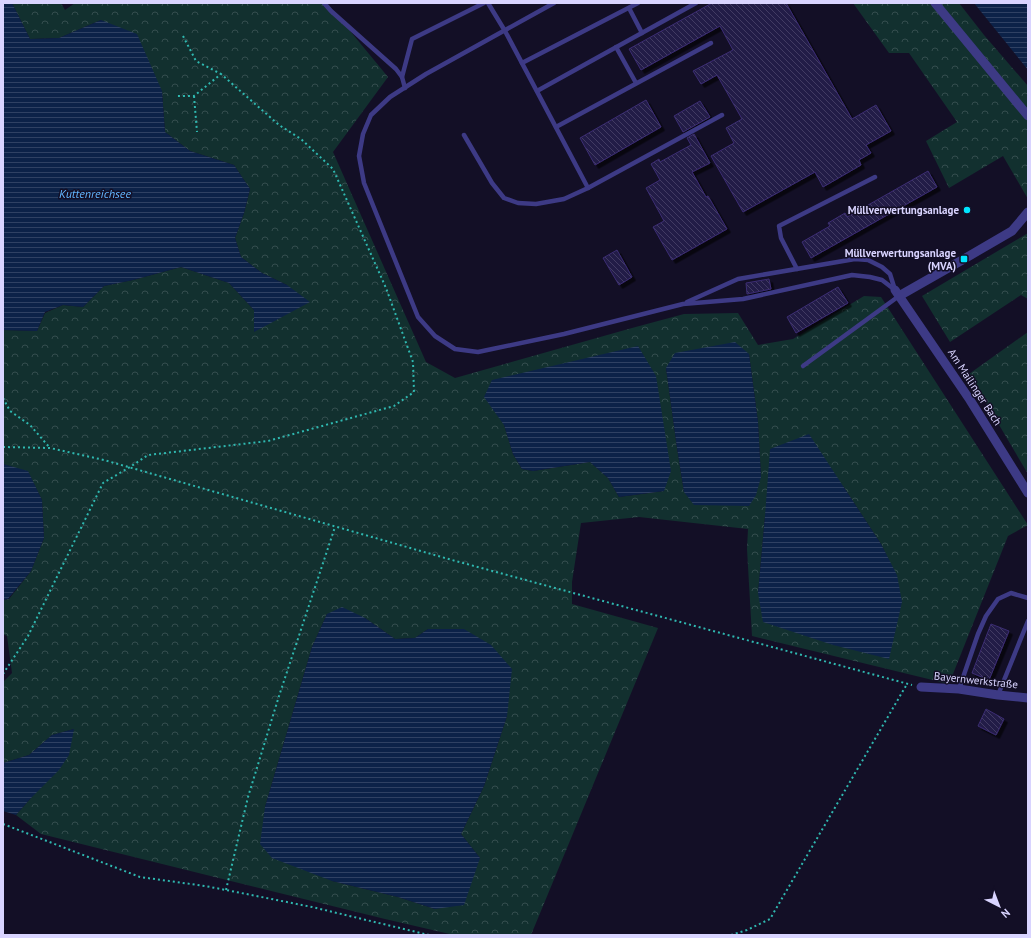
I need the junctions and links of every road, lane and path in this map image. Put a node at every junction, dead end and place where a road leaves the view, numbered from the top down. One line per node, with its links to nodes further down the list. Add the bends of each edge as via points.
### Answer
1 (324, 3): 16 (lane)
2 (484, 3): 16 (lane, via 412,39)
3 (488, 3): 9 (lane)
4 (554, 3): 9 (lane)
5 (638, 3): 8 (lane)
6 (696, 3): 10 (lane)
7 (935, 3): 23 (street)
8 (629, 8): 10 (lane); 14 (lane)
9 (505, 31): 14 (lane); 18 (lane)
10 (642, 33): 13 (lane)
11 (183, 36): 15 (path, via 196,61)
12 (711, 43): 17 (lane)
13 (616, 47): 17 (lane); 19 (lane)
14 (522, 64): 19 (lane)
15 (221, 74): 21 (path); 37 (path, via 279,125 301,139 333,169 386,288 413,362 414,392 394,406 268,441 148,455)
16 (402, 77): 18 (lane)
17 (636, 83): 24 (lane)
18 (405, 88): 32 (lane, via 390,97 371,115 363,134 359,156 364,183 418,317 435,336 455,349 478,352 564,334)
19 (537, 91): 24 (lane)
20 (176, 96): 21 (path)
21 (194, 96): 25 (path)
22 (722, 115): 28 (lane)
23 (1028, 116)
24 (556, 127): 28 (lane)
25 (197, 132)
26 (464, 135): 28 (lane, via 492,183 504,198 518,203 536,204 564,199)
27 (875, 177): 30 (lane, via 779,226 781,238)
28 (588, 188)
29 (1028, 212): 31 (street, via 1012,231)
30 (797, 269): 31 (lane, via 854,259 868,260 890,274); 32 (lane, via 738,279)
31 (897, 293): 32 (lane, via 882,280 852,275 743,299); 33 (lane); 38 (street, Am Mailinger Bach, via 970,400)
32 (683, 304)
33 (803, 366)
34 (3, 398): 36 (path, via 10,410 30,425)
35 (3, 447): 36 (path)
36 (50, 448): 37 (path)
37 (130, 467): 39 (path); 42 (path, via 103,483 28,636)
38 (1028, 494)
39 (335, 527): 43 (path); 49 (path, via 248,797)
40 (1028, 598): 45 (lane, via 1011,593 998,599 978,634)
41 (1028, 621): 46 (lane)
42 (3, 674)
43 (908, 684): 44 (path); 51 (path, via 770,919)
44 (921, 687): 45 (street, Bayernwerkstraße)
45 (959, 689): 46 (street, Bayernwerkstraße)
46 (998, 695): 47 (street, Bayernwerkstraße)
47 (1028, 698)
48 (3, 824): 49 (path, via 140,878)
49 (226, 890): 50 (path, via 312,907)
50 (429, 935)
51 (731, 935)

